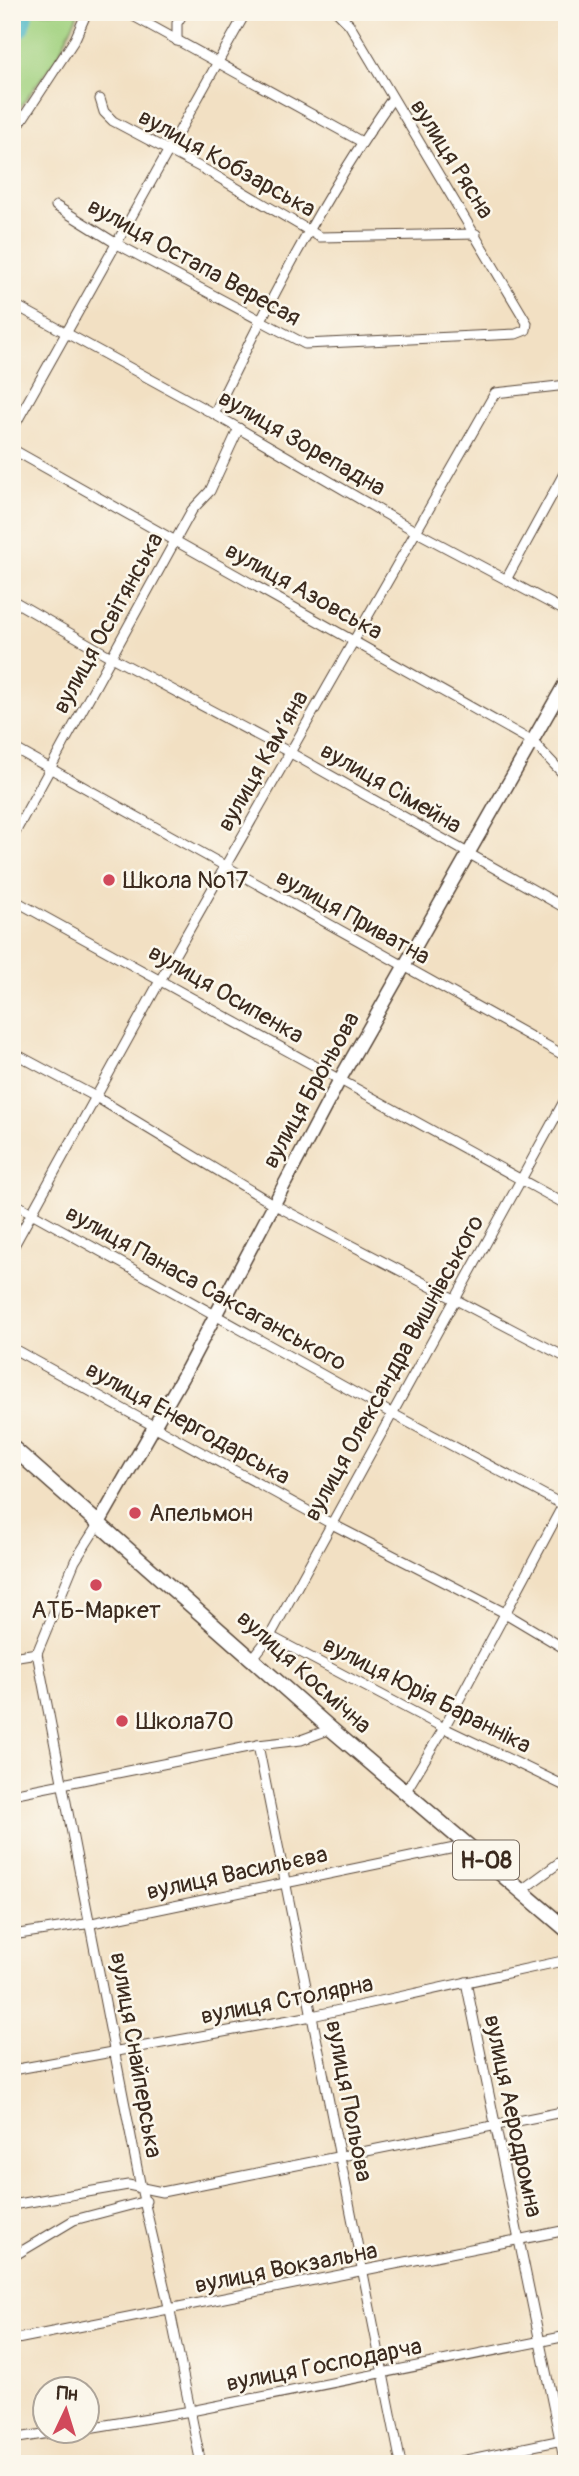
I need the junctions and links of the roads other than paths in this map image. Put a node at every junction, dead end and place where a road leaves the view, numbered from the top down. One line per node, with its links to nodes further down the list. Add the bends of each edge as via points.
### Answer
1 (87, 12): 10 (street, via 75,39)
2 (126, 12): 6 (street)
3 (184, 12): 6 (street, via 177,23)
4 (246, 12): 7 (street)
5 (337, 12): 9 (street, вулиця Рясна, via 349,24)
6 (177, 41): 7 (street)
7 (218, 63): 11 (street); 12 (street)
8 (100, 99): 12 (street, вулиця Кобзарська, via 113,121)
9 (392, 99): 11 (street); 15 (street, вулиця Рясна)
10 (12, 135)
11 (362, 142): 14 (street)
12 (169, 153): 14 (street, вулиця Кобзарська); 16 (street)
13 (55, 206): 16 (street, вулиця Остапа Вересая)
14 (309, 232): 15 (street, вулиця Кобзарська, via 329,238); 18 (street)
15 (476, 234): 19 (street, вулиця Рясна, via 527,323)
16 (117, 244): 18 (street, вулиця Остапа Вересая); 20 (street)
17 (18, 306): 20 (street, вулиця Зорепадна)
18 (260, 321): 19 (street, вулиця Остапа Вересая, via 304,344); 22 (street)
19 (526, 330)
20 (68, 333): 22 (street, вулиця Зорепадна); 24 (street)
21 (567, 385): 27 (street, вулиця Кам’яна, via 495,393)
22 (214, 414): 23 (street, вулиця Зорепадна)
23 (239, 429): 27 (street, вулиця Зорепадна); 28 (street, вулиця Освітянська, via 210,491 192,510)
24 (12, 430)
25 (12, 449): 28 (street, вулиця Азовська)
26 (567, 468): 29 (street)
27 (415, 531): 29 (street, вулиця Зорепадна); 32 (street, вулиця Кам’яна)
28 (175, 542): 32 (street, вулиця Азовська); 33 (street, вулиця Освітянська)
29 (508, 578): 31 (street, вулиця Зорепадна)
30 (12, 600): 33 (street, вулиця Сімейна)
31 (567, 612)
32 (354, 639): 35 (street, вулиця Азовська); 37 (street, вулиця Кам’яна)
33 (110, 657): 37 (street, вулиця Сімейна); 38 (street, вулиця Освітянська)
34 (567, 680): 35 (street, вулиця Броньова)
35 (533, 742): 39 (street, вулиця Азовська); 41 (street, вулиця Броньова)
36 (12, 747): 38 (street, вулиця Приватна)
37 (289, 752): 41 (street, вулиця Сімейна); 42 (street, вулиця Кам’яна)
38 (50, 769): 40 (street, вулиця Освітянська); 42 (street, вулиця Приватна)
39 (567, 778)
40 (12, 838)
41 (469, 854): 44 (street, вулиця Сімейна); 45 (street, вулиця Броньова)
42 (224, 868): 45 (street, вулиця Приватна); 46 (street, вулиця Кам’яна)
43 (12, 899): 46 (street, вулиця Осипенка)
44 (567, 909)
45 (403, 967): 48 (street, вулиця Приватна); 49 (street, вулиця Броньова)
46 (161, 979): 49 (street, вулиця Осипенка); 51 (street, вулиця Кам’яна)
47 (12, 1052): 51 (street)
48 (567, 1057)
49 (339, 1081): 52 (street, вулиця Осипенка); 54 (street, вулиця Броньова)
50 (567, 1096): 52 (street, вулиця Олександра Вишнівського)
51 (96, 1097): 54 (street); 56 (street, вулиця Кам’яна)
52 (520, 1182): 55 (street, вулиця Осипенка); 58 (street, вулиця Олександра Вишнівського)
53 (12, 1202): 56 (street, вулиця Панаса Саксаганського)
54 (273, 1204): 58 (street); 59 (street, вулиця Броньова)
55 (567, 1205)
56 (32, 1214): 57 (street, вулиця Кам’яна); 59 (street, вулиця Панаса Саксаганського)
57 (12, 1249)
58 (453, 1299): 61 (street); 62 (street, вулиця Олександра Вишнівського)
59 (215, 1315): 62 (street, вулиця Панаса Саксаганського); 63 (street, вулиця Броньова)
60 (12, 1348): 63 (street, вулиця Енергодарська)
61 (567, 1358)
62 (391, 1413): 65 (street, вулиця Панаса Саксаганського); 67 (street, вулиця Олександра Вишнівського)
63 (155, 1427): 66 (street, вулиця Броньова); 67 (street, вулиця Енергодарська)
64 (12, 1447): 66 (main road, вулиця Космічна / Н-08)
65 (565, 1506): 68 (street)
66 (99, 1523): 71 (street, via 75,1561); 73 (main road, вулиця Космічна / Н-08)
67 (330, 1523): 68 (street, вулиця Енергодарська); 69 (street, вулиця Олександра Вишнівського)
68 (505, 1613): 70 (street, вулиця Енергодарська); 74 (street)
69 (270, 1636): 73 (street, вулиця Олександра Вишнівського); 74 (street, вулиця Юрія Баранніка)
70 (567, 1650)
71 (37, 1653): 72 (street); 77 (street, вулиця Снайперська)
72 (12, 1657)
73 (253, 1658): 75 (main road, вулиця Космічна / Н-08)
74 (444, 1727): 78 (street, вулиця Юрія Баранніка); 79 (street)
75 (331, 1730): 76 (street, via 300,1740); 79 (main road, вулиця Космічна / Н-08)
76 (258, 1745): 77 (street); 83 (street, вулиця Польова)
77 (64, 1785): 80 (street); 85 (street, вулиця Снайперська)
78 (567, 1787)
79 (406, 1791): 81 (main road, вулиця Космічна / Н-08)
80 (12, 1794)
81 (469, 1845): 83 (street, вулиця Васильєва); 84 (main road, вулиця Космічна / Н-08)
82 (567, 1857): 84 (street)
83 (286, 1884): 85 (street, вулиця Васильєва); 90 (street, вулиця Польова)
84 (522, 1891): 86 (main road, вулиця Космічна / Н-08)
85 (92, 1923): 87 (street, вулиця Васильєва); 91 (street, вулиця Снайперська)
86 (567, 1930)
87 (12, 1936)
88 (567, 1960): 89 (street, вулиця Столярна)
89 (466, 1982): 90 (street, вулиця Столярна); 94 (street, вулиця Аеродромна)
90 (312, 2016): 91 (street, вулиця Столярна); 95 (street, вулиця Польова)
91 (116, 2052): 92 (street, вулиця Столярна); 96 (street, вулиця Снайперська)
92 (12, 2070)
93 (567, 2111): 94 (street)
94 (496, 2127): 95 (street); 100 (street, вулиця Аеродромна)
95 (340, 2157): 96 (street, via 162,2192); 102 (street, вулиця Польова)
96 (141, 2188): 97 (street, вулиця Снайперська); 98 (street, via 128,2185)
97 (146, 2201): 101 (street, via 74,2220); 103 (street, вулиця Снайперська)
98 (12, 2205)
99 (567, 2230): 100 (street, вулиця Вокзальна)
100 (519, 2240): 102 (street, вулиця Вокзальна); 106 (street, вулиця Аеродромна)
101 (12, 2257)
102 (363, 2272): 103 (street, вулиця Вокзальна); 107 (street, вулиця Польова)
103 (170, 2311): 105 (street, вулиця Вокзальна); 108 (street, вулиця Снайперська)
104 (567, 2336): 106 (street, вулиця Господарча)
105 (12, 2340)
106 (540, 2342): 107 (street, вулиця Господарча); 112 (street, вулиця Аеродромна)
107 (383, 2373): 108 (street, вулиця Господарча); 114 (street, вулиця Польова)
108 (191, 2411): 109 (street, вулиця Господарча); 113 (street, вулиця Снайперська)
109 (102, 2425)
110 (32, 2436): 111 (street)
111 (12, 2439)
112 (564, 2440): 115 (street); 116 (street, вулиця Аеродромна)
113 (201, 2464)
114 (401, 2464)
115 (446, 2464)
116 (565, 2464)

